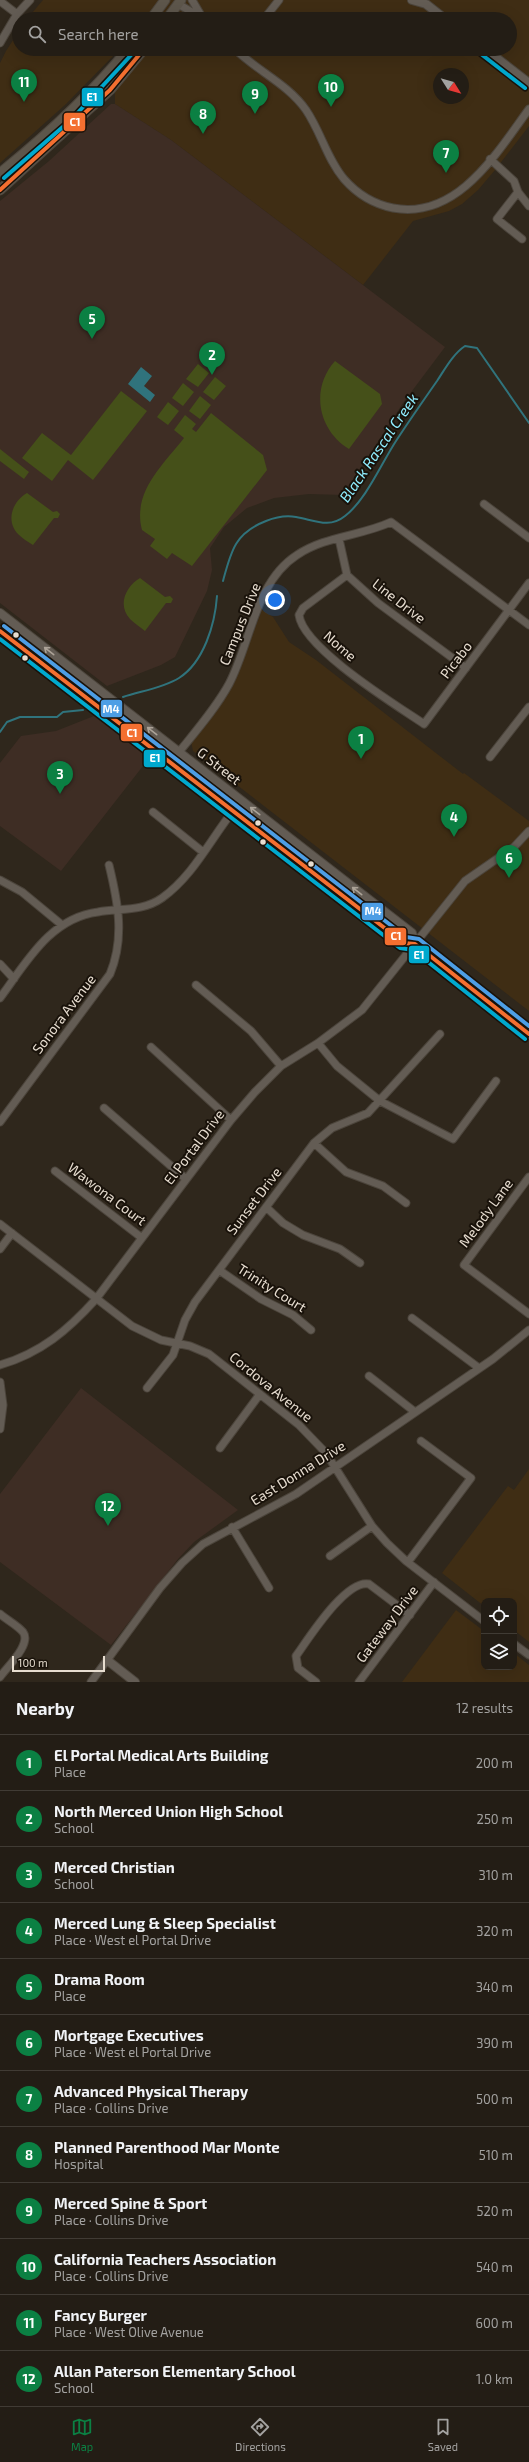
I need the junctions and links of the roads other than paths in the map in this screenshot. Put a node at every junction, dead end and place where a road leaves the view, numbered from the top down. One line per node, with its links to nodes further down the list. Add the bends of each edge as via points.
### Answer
1 (30, 0): 10 (street)
2 (165, 0): 11 (main road)
3 (192, 0): 15 (street)
4 (279, 0): 16 (street)
5 (412, 0): 8 (street)
6 (0, 1): 9 (street)
7 (177, 1): 12 (main road); 13 (main road); 14 (street)
8 (425, 2): 17 (street)
9 (14, 12)
10 (19, 12)
11 (156, 12)
12 (165, 12)
13 (171, 12)
14 (194, 12)
15 (199, 12)
16 (270, 12)
17 (437, 12)
18 (12, 23): 19 (street)
19 (0, 43)
20 (122, 56): 27 (main road, via 60,124)
21 (138, 56): 28 (main road, via 110,90)
22 (245, 56): 26 (street, via 292,94 306,110 340,173 364,197 378,205 419,210 442,203 469,183)
23 (494, 56): 24 (street)
24 (529, 83)
25 (529, 109): 26 (street)
26 (490, 159): 29 (street, via 514,181)
27 (0, 173)
28 (0, 190)
29 (518, 192): 30 (street); 31 (street, via 497,219)
30 (529, 206)
31 (522, 239)
32 (484, 504): 33 (street)
33 (529, 538)
34 (339, 539): 35 (street); 37 (street, Campus Drive, via 391,522); 45 (street, Campus Drive, via 302,552 284,565 271,581 231,680 220,699)
35 (347, 575): 42 (street, Line Drive, via 378,602); 44 (street, Nome, via 303,608 299,615 304,630 320,649)
36 (529, 583): 37 (street, Picabo)
37 (509, 610): 40 (street, Campus Drive); 42 (street, Picabo)
38 (0, 613): 39 (street, G Street)
39 (10, 621): 41 (street); 45 (street, G Street, one-way to 39)
40 (529, 625)
41 (1, 633): 47 (street, G Street)
42 (466, 668): 44 (street, Picabo)
43 (529, 707): 46 (street)
44 (424, 724)
45 (179, 752): 55 (street, G Street, one-way to 45, via 412,933)
46 (490, 757)
47 (233, 811): 50 (street); 55 (street, G Street, via 404,943)
48 (153, 812): 50 (street)
49 (529, 831): 55 (street, El Portal Drive, via 514,847 465,880)
50 (203, 852): 53 (street, via 179,884 161,899 148,906)
51 (108, 865): 53 (street, Sonora Avenue)
52 (0, 880): 54 (street, via 22,892)
53 (118, 910): 54 (street, via 88,914); 69 (street, Sonora Avenue, via 118,949 105,983)
54 (62, 925): 57 (street, via 43,941)
55 (415, 944): 61 (street, G Street); 62 (street, El Portal Drive, via 362,1010)
56 (0, 964): 57 (street)
57 (14, 979): 59 (street)
58 (196, 985): 64 (street, via 251,1031)
59 (0, 998)
60 (440, 1034): 66 (street, Sunset Drive)
61 (529, 1034)
62 (318, 1043): 64 (street, El Portal Drive); 66 (street, via 336,1066)
63 (151, 1047): 68 (street)
64 (281, 1066): 68 (street, El Portal Drive)
65 (496, 1081): 66 (street, via 453,1139)
66 (380, 1101): 70 (street, Sunset Drive, via 368,1113 332,1128)
67 (104, 1108): 73 (street)
68 (231, 1120): 73 (street, El Portal Drive)
69 (0, 1122)
70 (314, 1143): 74 (street, via 346,1172 383,1186); 75 (street, Sunset Drive)
71 (55, 1171): 78 (street, Wawona Court)
72 (529, 1177): 83 (street, Melody Lane, via 464,1265)
73 (186, 1179): 78 (street, El Portal Drive)
74 (406, 1203)
75 (266, 1207): 80 (street, via 283,1223 303,1235 336,1247); 81 (street, Sunset Drive)
76 (0, 1224): 77 (street, Cordova Avenue)
77 (12, 1233): 79 (street); 82 (street, Cordova Avenue)
78 (142, 1238): 82 (street, El Portal Drive)
79 (0, 1249)
80 (360, 1263)
81 (219, 1270): 85 (street, Trinity Court, via 261,1299 293,1315); 87 (street, Sunset Drive, via 189,1310)
82 (96, 1299): 87 (street, Cordova Avenue, via 141,1331); 88 (street, El Portal Drive, via 57,1338 24,1357)
83 (529, 1314)
84 (412, 1318): 89 (street)
85 (311, 1330)
86 (529, 1330): 89 (street, East Donna Drive)
87 (178, 1343): 92 (street, Sunset Drive, via 173,1354); 93 (street, Cordova Avenue, via 209,1354)
88 (0, 1365)
89 (479, 1368): 94 (street, East Donna Drive)
90 (368, 1376): 94 (street)
91 (0, 1382): 95 (street, via 3,1405)
92 (147, 1388)
93 (260, 1394): 97 (street); 98 (street, Cordova Avenue, via 313,1438)
94 (415, 1412): 98 (street, East Donna Drive)
95 (0, 1429)
96 (421, 1441): 102 (street, via 471,1478)
97 (220, 1448)
98 (335, 1467): 99 (street, Cordova Avenue); 100 (street, East Donna Drive, via 284,1501)
99 (372, 1526): 101 (street); 102 (street, Cordova Avenue)
100 (232, 1527): 104 (street); 110 (street, East Donna Drive, via 203,1544 182,1563 160,1588)
101 (330, 1556)
102 (408, 1562): 103 (street, Cordova Avenue)
103 (434, 1582): 106 (street, Gateway Drive); 107 (street, Cordova Avenue)
104 (269, 1588)
105 (0, 1614): 111 (street, via 22,1630 25,1636 24,1645)
106 (410, 1615): 114 (street, via 372,1585 361,1584 337,1602 296,1656 298,1668); 115 (street, Gateway Drive)
107 (481, 1619)
108 (517, 1646): 109 (street)
109 (529, 1655)
110 (107, 1660): 112 (street, East Donna Drive); 113 (street)
111 (0, 1678)
112 (91, 1682)
113 (135, 1682)
114 (316, 1682)
115 (359, 1682)

